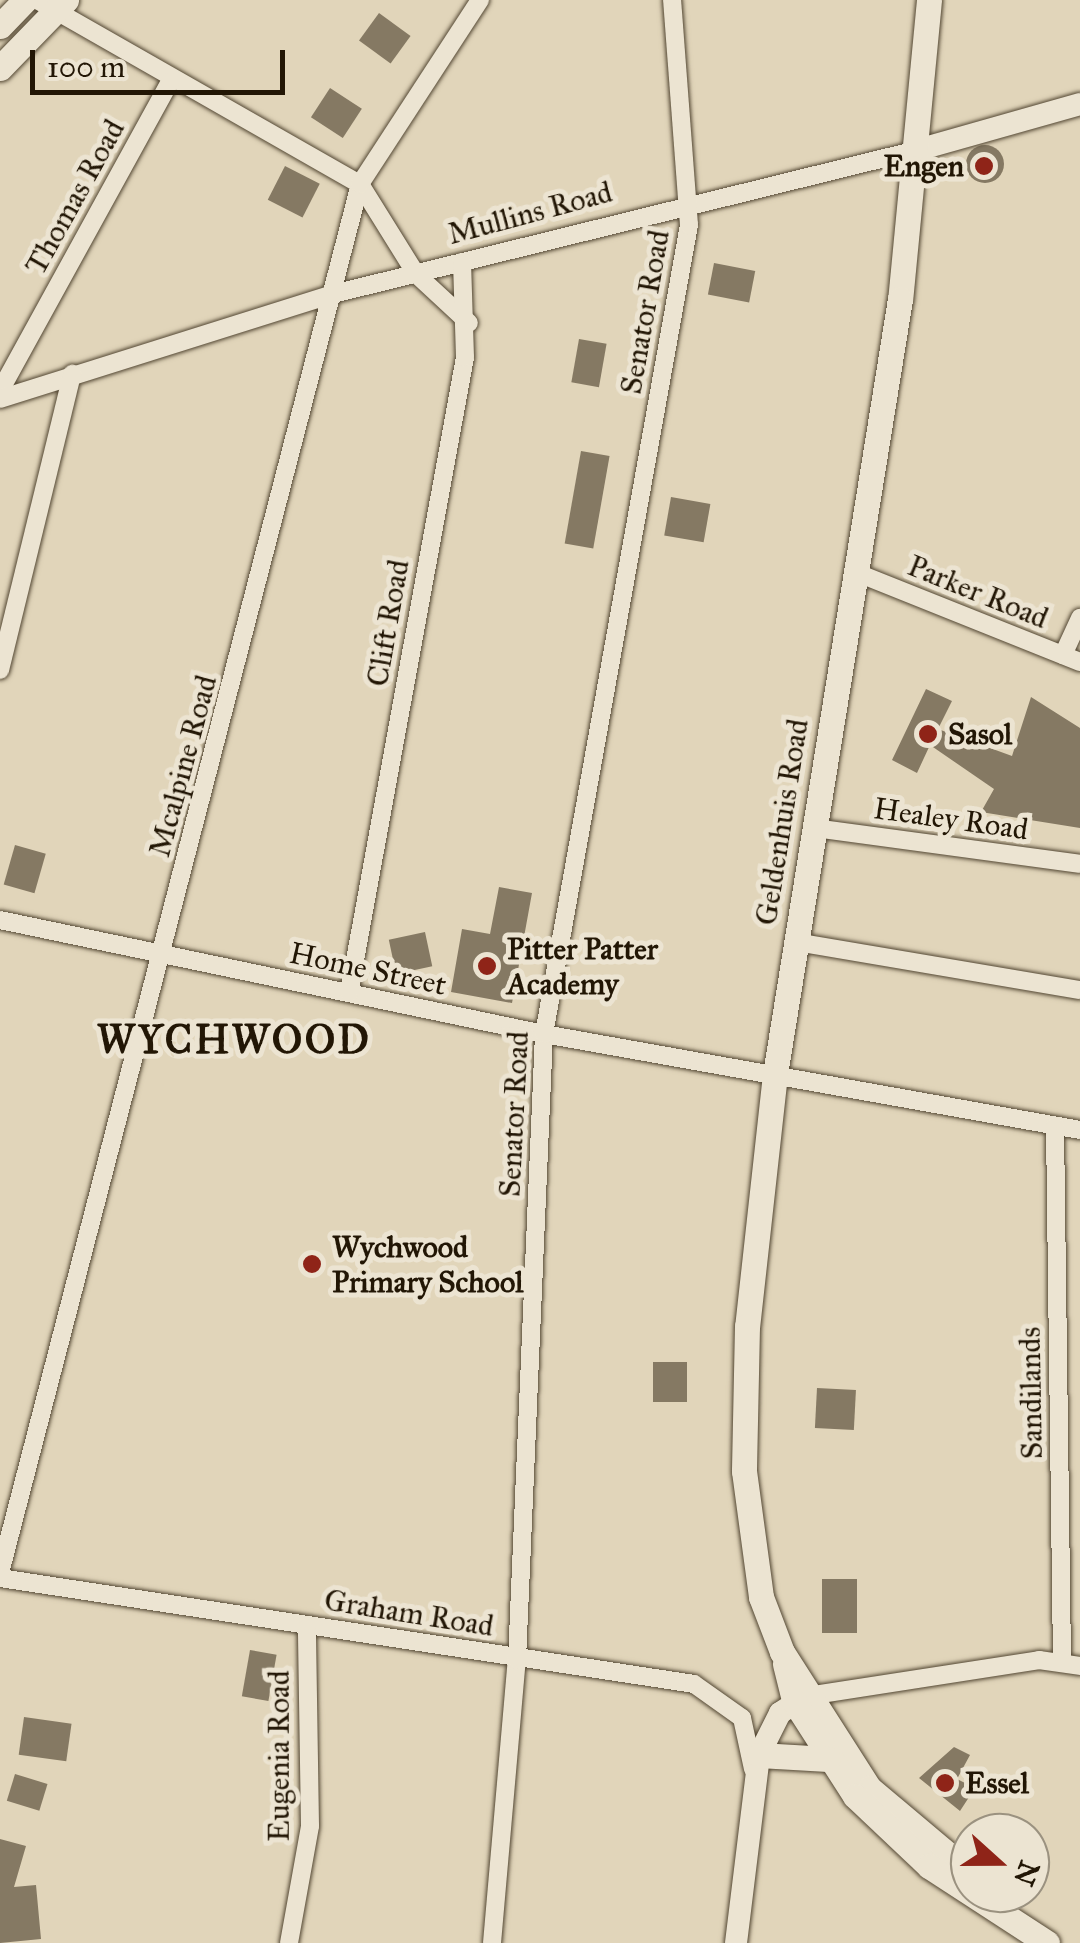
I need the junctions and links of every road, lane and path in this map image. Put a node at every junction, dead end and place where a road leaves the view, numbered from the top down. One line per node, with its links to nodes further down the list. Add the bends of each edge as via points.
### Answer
1 (25, 0): 6 (main road)
2 (480, 0): 11 (street, Mcalpine Road)
3 (672, 0): 12 (street, Senator Road)
4 (930, 0): 10 (main road, Geldenhuis Road)
5 (52, 4): 7 (main road); 8 (street)
6 (0, 26)
7 (0, 68)
8 (170, 82): 11 (street); 18 (street, Thomas Road)
9 (1080, 104): 10 (street, Mullins Road)
10 (920, 148): 12 (street, Mullins Road); 20 (main road, Geldenhuis Road)
11 (360, 184): 14 (street); 15 (street, Mcalpine Road)
12 (690, 202): 13 (street, Mullins Road); 31 (street, Senator Road)
13 (462, 262): 14 (street, Mullins Road); 16 (street, Clift Road)
14 (416, 274): 15 (street, Mullins Road); 16 (street)
15 (332, 294): 17 (street, Mullins Road); 28 (street, Mcalpine Road)
16 (468, 323): 30 (street, Clift Road)
17 (72, 374): 19 (street, Mullins Road); 23 (street)
18 (0, 391)
19 (0, 398)
20 (855, 572): 22 (street, Parker Road); 24 (main road, Geldenhuis Road)
21 (1080, 618): 22 (street)
22 (1072, 659)
23 (0, 670)
24 (815, 828): 25 (street, Healey Road); 27 (main road, Geldenhuis Road)
25 (1080, 864)
26 (0, 920): 28 (street, Home Street)
27 (796, 942): 29 (street); 32 (main road, Geldenhuis Road)
28 (160, 957): 30 (street, Home Street); 35 (street, Mcalpine Road)
29 (1080, 990)
30 (348, 993): 31 (street, Home Street)
31 (544, 1034): 32 (street, Home Street); 37 (street, Senator Road)
32 (774, 1074): 33 (street, Home Street); 39 (main road, Geldenhuis Road, via 750,1287 744,1471 761,1597)
33 (1055, 1126): 34 (street, Home Street); 38 (street, Sandilands)
34 (1080, 1130)
35 (0, 1576): 36 (street, Graham Road)
36 (307, 1628): 37 (street, Graham Road); 45 (street, Eugenia Road, via 310,1826)
37 (517, 1660): 41 (street, Graham Road, via 718,1693 742,1718); 46 (street, Senator Road)
38 (1071, 1663): 39 (street)
39 (804, 1698): 40 (main road, Geldenhuis Road); 41 (street); 42 (main road, Geldenhuis Road)
40 (828, 1760): 41 (main road); 42 (main road, Geldenhuis Road)
41 (756, 1765): 47 (street)
42 (892, 1821): 43 (main road, Geldenhuis Road); 48 (main road, Geldenhuis Road)
43 (950, 1860)
44 (1025, 1913): 49 (main road)
45 (288, 1943)
46 (492, 1943)
47 (736, 1943)
48 (1047, 1943)
49 (1068, 1943)

